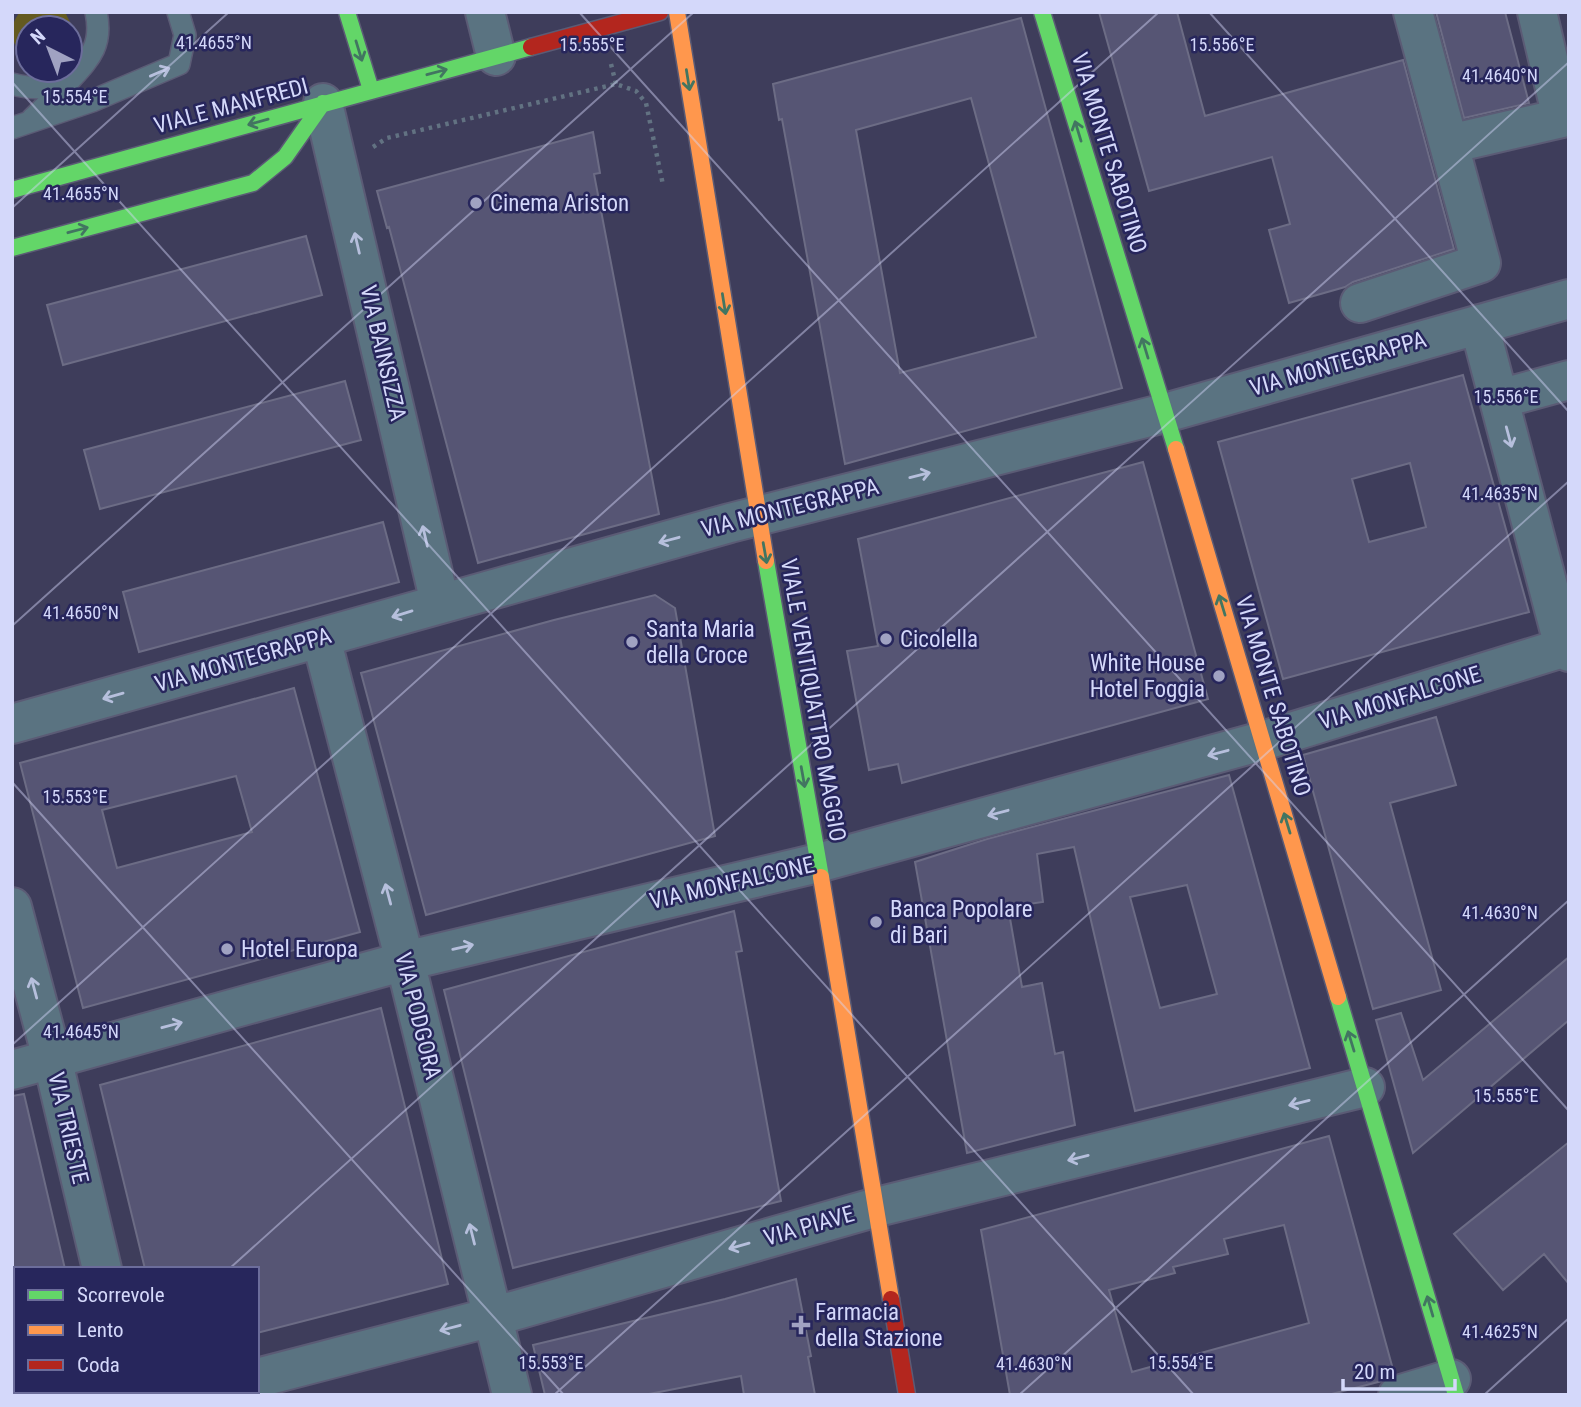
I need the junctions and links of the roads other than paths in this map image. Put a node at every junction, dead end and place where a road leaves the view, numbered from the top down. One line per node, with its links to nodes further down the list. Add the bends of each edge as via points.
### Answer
1 (96, 12): 12 (lane, via 96,44)
2 (178, 12): 18 (lane, one-way to 2, via 92,102 179,64 185,35)
3 (347, 12): 16 (street, one-way to 16)
4 (485, 12): 11 (street)
5 (660, 12): 10 (street)
6 (677, 12): 28 (street, VIALE VENTIQUATTRO MAGGIO, one-way to 28)
7 (1041, 12): 27 (street, VIA MONTE SABOTINO, one-way to 7)
8 (1413, 12): 19 (street)
9 (1537, 12): 19 (street, via 1562,118)
10 (588, 21): 11 (street)
11 (496, 56): 16 (street, one-way to 11)
12 (84, 66)
13 (12, 84): 14 (lane, via 32,89)
14 (59, 84)
15 (65, 84): 18 (lane)
16 (371, 90): 17 (street)
17 (323, 103): 20 (street, VIALE MANFREDI, one-way to 20); 21 (street, VIALE MANFREDI, one-way to 17, via 253,183 285,157); 29 (street, VIA BAINSIZZA, one-way to 17)
18 (20, 125)
19 (1449, 144): 23 (street, via 1481,263)
20 (12, 190)
21 (12, 248)
22 (1569, 299): 24 (street, VIA MONTEGRAPPA)
23 (1360, 303)
24 (1479, 324): 26 (street); 27 (street, VIA MONTEGRAPPA)
25 (1569, 380): 26 (street)
26 (1499, 399): 31 (street, one-way to 31)
27 (1165, 414): 28 (street, VIA MONTEGRAPPA, one-way to 27); 33 (street, VIA MONTE SABOTINO, one-way to 27)
28 (758, 516): 29 (street, VIA MONTEGRAPPA, one-way to 29); 34 (street, VIALE VENTIQUATTRO MAGGIO, one-way to 34)
29 (440, 603): 30 (street, VIA MONTEGRAPPA, one-way to 30)
30 (321, 638): 32 (street, VIA MONTEGRAPPA, one-way to 32); 36 (street, VIA PODGORA, one-way to 30)
31 (1567, 649): 33 (street, VIA MONFALCONE)
32 (12, 724)
33 (1262, 741): 34 (street, VIA MONFALCONE, one-way to 34); 39 (street, VIA MONTE SABOTINO, one-way to 33)
34 (818, 863): 36 (street, VIA MONFALCONE, one-way to 34); 40 (street, VIALE VENTIQUATTRO MAGGIO)
35 (12, 907): 37 (street, VIA TRIESTE, one-way to 35)
36 (405, 961): 37 (street, VIA MONFALCONE, one-way to 36); 42 (street, VIA PODGORA, one-way to 36)
37 (52, 1058): 38 (street, VIA MONFALCONE); 41 (street, VIA TRIESTE)
38 (12, 1069)
39 (1365, 1087): 40 (street, VIA PIAVE, one-way to 40); 44 (street, VIA MONTE SABOTINO, one-way to 39)
40 (877, 1207): 42 (street, VIA PIAVE, one-way to 42); 46 (street, VIALE VENTIQUATTRO MAGGIO)
41 (102, 1267)
42 (492, 1317): 43 (street, VIA PIAVE, one-way to 43); 45 (street, VIA PODGORA)
43 (259, 1377)
44 (1454, 1387): 47 (street)
45 (512, 1395)
46 (907, 1395)
47 (1398, 1395)

